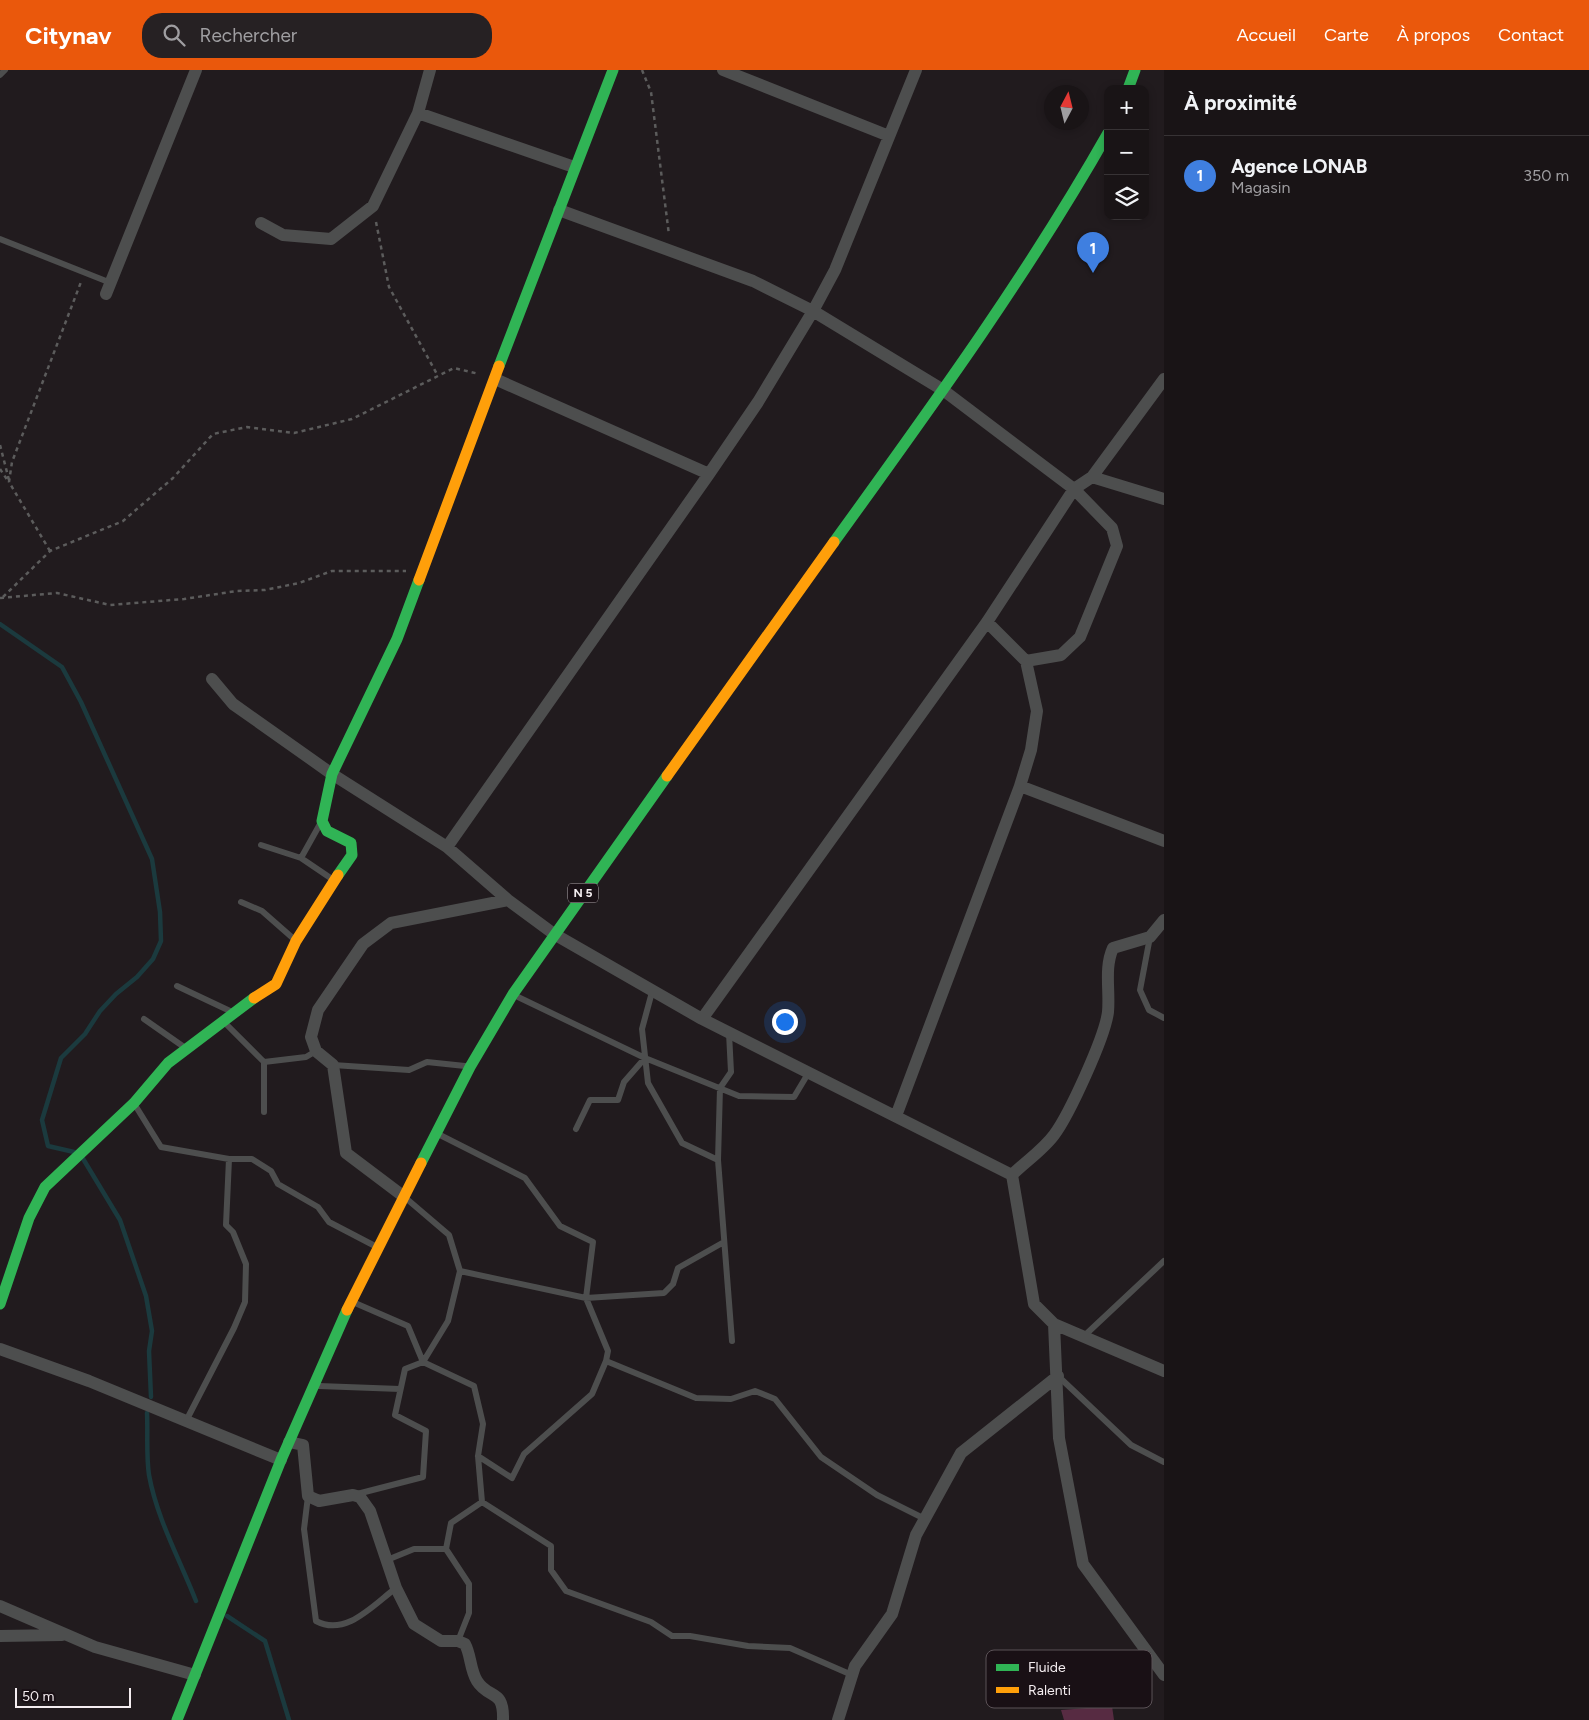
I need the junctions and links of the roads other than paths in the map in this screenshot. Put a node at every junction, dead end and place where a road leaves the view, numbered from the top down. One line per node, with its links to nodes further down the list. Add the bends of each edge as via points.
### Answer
1 (5, 70): 8 (lane)
2 (196, 70): 17 (street)
3 (430, 70): 10 (street)
4 (613, 70): 13 (main road)
5 (725, 70): 11 (street)
6 (916, 70): 11 (street)
7 (1135, 70): 9 (main road)
8 (0, 75)
9 (1129, 85)
10 (418, 113): 13 (street); 15 (street, via 373,206 331,239 283,235)
11 (889, 136): 18 (street, via 835,270)
12 (1104, 140): 21 (main road, N 5, via 1073,195)
13 (574, 167): 14 (main road)
14 (559, 210): 18 (street, via 753,281); 19 (main road)
15 (261, 223)
16 (0, 239): 17 (lane, via 85,272)
17 (109, 288)
18 (813, 311): 21 (street); 22 (street, via 758,402)
19 (495, 378): 22 (street); 29 (main road, via 397,638)
20 (1164, 379): 23 (street)
21 (943, 390): 24 (street); 40 (main road, N 5)
22 (709, 474): 34 (street)
23 (1092, 477): 24 (street); 25 (street)
24 (1074, 489): 26 (street); 27 (street, via 1112,528 1117,546 1080,637 1061,655)
25 (1164, 499)
26 (987, 622): 27 (street); 49 (street)
27 (1026, 661): 30 (street, via 1037,711 1031,750)
28 (212, 679): 29 (street, via 233,704)
29 (332, 774): 31 (main road); 34 (street)
30 (1020, 786): 32 (street); 62 (street)
31 (322, 820): 35 (lane); 36 (main road, via 327,831 351,843 352,855)
32 (1164, 841)
33 (261, 845): 35 (lane)
34 (447, 847): 37 (street)
35 (301, 858): 36 (lane)
36 (334, 880): 42 (main road)
37 (508, 900): 40 (street); 53 (street, via 391,923 363,944 318,1010 310,1037)
38 (242, 902): 42 (lane, via 262,912)
39 (1164, 920): 41 (street)
40 (554, 934): 44 (street); 45 (main road, N 5)
41 (1150, 937): 47 (lane, via 1140,990 1149,1010); 67 (street, via 1112,948 1108,959 1108,1013 1078,1089 1054,1135)
42 (296, 941): 46 (main road, via 276,984)
43 (177, 986): 46 (lane)
44 (652, 992): 49 (street); 54 (lane, via 642,1029)
45 (513, 994): 54 (lane); 57 (main road, N 5)
46 (232, 1012): 50 (main road)
47 (1164, 1018)
48 (144, 1019): 52 (lane)
49 (702, 1019): 51 (street)
50 (222, 1020): 52 (main road); 55 (lane)
51 (729, 1032): 58 (street); 59 (lane, via 731,1072)
52 (186, 1049): 60 (main road, via 168,1062)
53 (316, 1051): 55 (lane, via 306,1057); 56 (street)
54 (645, 1058): 59 (lane); 63 (lane, via 624,1082 618,1100 590,1100); 66 (lane, via 648,1084 682,1143)
55 (264, 1062): 61 (lane)
56 (333, 1065): 57 (lane, via 409,1070 426,1062); 68 (street, via 346,1153)
57 (470, 1067): 64 (main road, N 5)
58 (808, 1072): 59 (lane, via 794,1097 739,1096); 62 (street)
59 (720, 1088): 66 (lane)
60 (134, 1102): 65 (lane, via 161,1148); 75 (main road, via 38,1197)
61 (264, 1112)
62 (896, 1116): 67 (street)
63 (576, 1129)
64 (437, 1133): 68 (main road, N 5); 73 (lane, via 524,1178 560,1226 593,1242)
65 (230, 1159): 70 (lane, via 258,1163 271,1171 278,1184 318,1207 329,1222); 86 (lane, via 226,1225 233,1232 246,1264 245,1302)
66 (718, 1160): 69 (lane)
67 (1012, 1175): 76 (street, via 1034,1304)
68 (404, 1196): 70 (main road, N 5); 72 (lane, via 449,1235)
69 (724, 1242): 73 (lane, via 678,1268 673,1284 664,1293); 78 (lane)
70 (378, 1248): 74 (main road, N 5)
71 (1164, 1261): 77 (lane)
72 (460, 1271): 73 (lane); 81 (lane, via 448,1321)
73 (586, 1298): 80 (lane, via 608,1351)
74 (351, 1301): 81 (lane, via 408,1326); 84 (main road, N 5)
75 (0, 1304)
76 (1054, 1324): 77 (street); 83 (street)
77 (1083, 1337): 82 (street)
78 (732, 1341)
79 (0, 1349): 86 (street)
80 (606, 1361): 88 (lane, via 592,1394 524,1454 512,1478); 94 (lane, via 696,1398 731,1399 755,1390 775,1399 821,1457 877,1495)
81 (423, 1362): 85 (lane, via 405,1369); 88 (lane, via 474,1386 483,1424)
82 (1164, 1371)
83 (1058, 1376): 90 (lane, via 1131,1445); 94 (street, via 961,1453); 102 (street, via 1059,1438 1082,1564)
84 (315, 1386): 85 (lane); 87 (main road, N 5)
85 (400, 1389): 91 (lane, via 394,1415 426,1431 423,1477)
86 (186, 1420): 89 (street)
87 (289, 1442): 89 (main road, N 5); 92 (street, via 303,1444)
88 (478, 1456): 93 (lane)
89 (281, 1460): 104 (main road, N 5)
90 (1164, 1462)
91 (353, 1495): 92 (street, via 319,1501); 96 (street, via 360,1497 370,1510)
92 (308, 1496): 97 (lane, via 304,1529 316,1621 324,1626 346,1625)
93 (482, 1502): 95 (lane, via 451,1523); 105 (lane, via 551,1546 551,1570 566,1591 651,1622 672,1636 790,1648)
94 (924, 1519): 105 (street, via 892,1614)
95 (446, 1550): 96 (lane, via 414,1549); 101 (lane, via 469,1584 469,1613)
96 (387, 1560): 97 (street)
97 (396, 1588): 101 (street, via 414,1624 441,1641)
98 (0, 1606): 99 (street)
99 (66, 1635): 100 (street); 104 (street, via 95,1647)
100 (0, 1636)
101 (458, 1641): 108 (street, via 468,1650 477,1682 504,1705)
102 (1146, 1650)
103 (1152, 1659): 106 (street)
104 (195, 1675): 107 (main road, N 5)
105 (852, 1675): 109 (street)
106 (1164, 1675)
107 (177, 1720)
108 (503, 1720)
109 (838, 1720)

